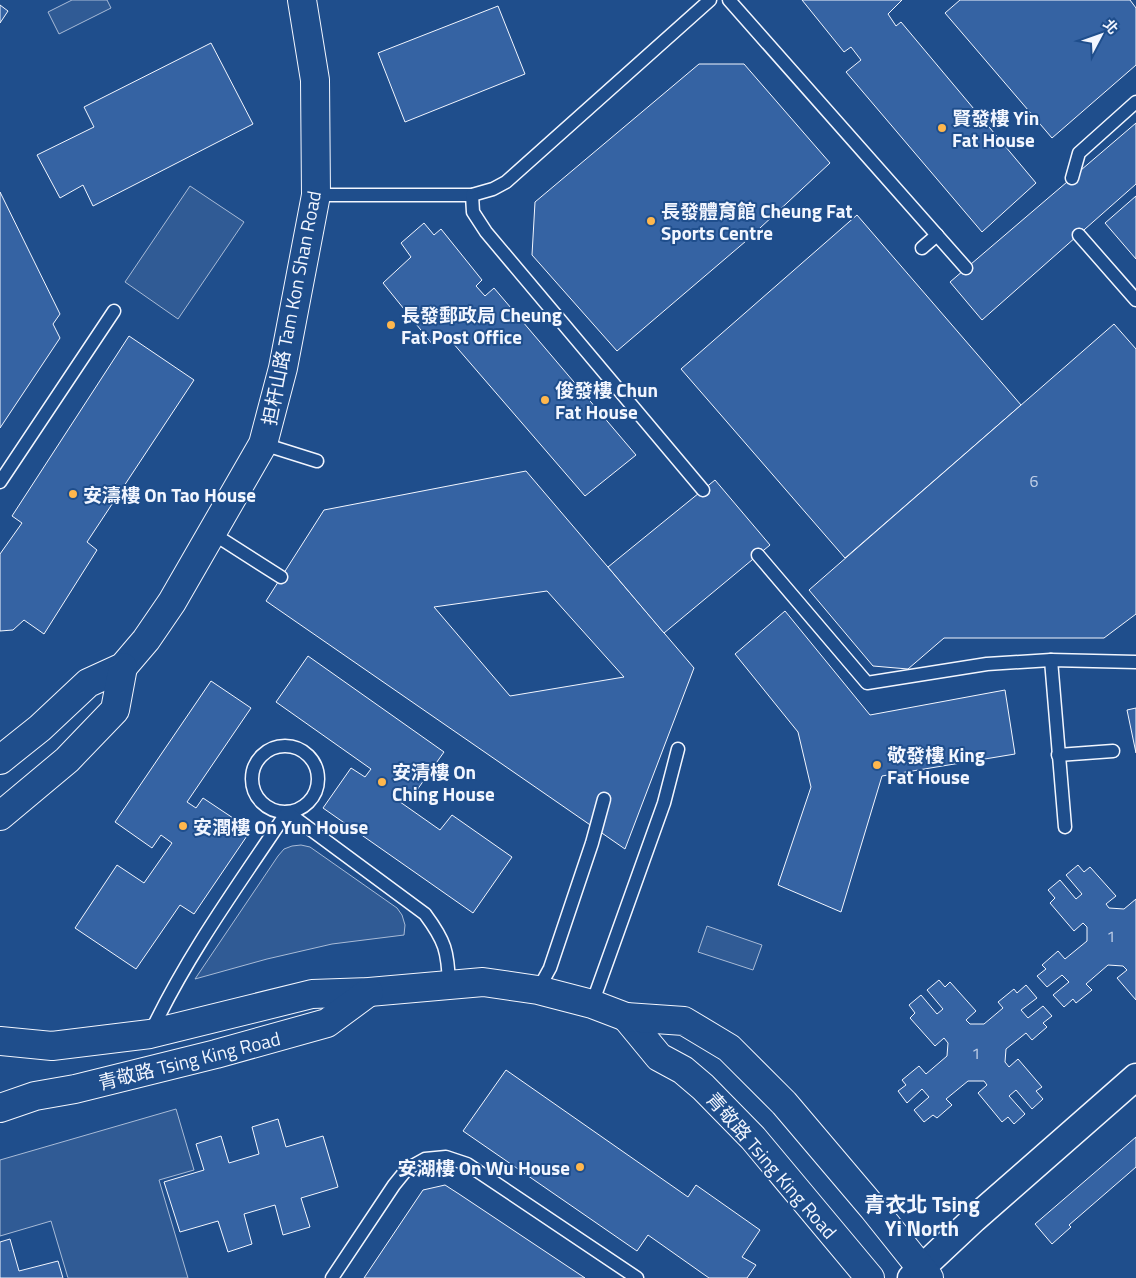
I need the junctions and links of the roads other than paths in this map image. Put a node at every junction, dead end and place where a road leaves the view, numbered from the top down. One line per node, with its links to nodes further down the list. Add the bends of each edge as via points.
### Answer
1 (302, 0): 6 (main road, 担杆山路 Tam Kon Shan Road, via 315,80)
2 (710, 0): 7 (lane, via 506,182)
3 (729, 0): 8 (lane)
4 (1136, 102): 5 (lane, via 1079,153)
5 (1072, 178)
6 (316, 195): 7 (lane); 14 (main road, 担杆山路 Tam Kon Shan Road, via 283,368)
7 (472, 195): 17 (lane, via 473,212 486,232)
8 (936, 235): 10 (lane); 11 (lane)
9 (1078, 235): 12 (lane)
10 (922, 248)
11 (966, 268)
12 (1136, 300)
13 (114, 311): 16 (lane)
14 (262, 444): 15 (lane); 18 (main road, 担杆山路 Tam Kon Shan Road)
15 (318, 461)
16 (0, 482)
17 (703, 490)
18 (212, 533): 20 (lane); 23 (main road, 担杆山路 Tam Kon Shan Road, via 172,602)
19 (758, 555): 21 (lane, via 867,683 986,664)
20 (281, 577)
21 (1051, 660): 22 (lane); 26 (lane)
22 (1136, 662)
23 (123, 667): 27 (main road, 担杆山路 Tam Kon Shan Road, via 88,683); 30 (main road, 担杆山路 Tam Kon Shan Road, via 115,710 67,760)
24 (678, 749): 35 (lane, via 664,802)
25 (1113, 751): 26 (lane)
26 (1058, 755): 31 (lane)
27 (0, 760)
28 (604, 799): 33 (lane, via 550,968)
29 (287, 812): 29 (lane, via 272,810 260,801 253,788 253,773 259,760 270,750 284,746 299,749 310,758 317,770 318,785 312,799 301,808); 32 (lane, via 425,914 440,935 448,959); 37 (lane, via 192,955)
30 (0, 816)
31 (1064, 827)
32 (449, 985): 33 (main road, 青敬路 Tsing King Road, via 483,982); 34 (main road, 青敬路 Tsing King Road)
33 (538, 990): 35 (main road, 青敬路 Tsing King Road)
34 (369, 992): 37 (main road, 青敬路 Tsing King Road, via 312,994); 40 (main road, 青敬路 Tsing King Road, via 327,1023 216,1054 34,1096)
35 (592, 1004): 36 (main road, 青敬路 Tsing King Road)
36 (626, 1016): 41 (main road, 青敬路 Tsing King Road, via 684,1021 729,1048 784,1103); 44 (main road, 青敬路 Tsing King Road, via 659,1057 684,1070 753,1138)
37 (150, 1034): 38 (main road, 青敬路 Tsing King Road, via 52,1046)
38 (0, 1042)
39 (1136, 1077): 41 (street, via 974,1219)
40 (0, 1108)
41 (921, 1275)
42 (332, 1278): 43 (lane, via 407,1169 425,1158 446,1157 467,1164)
43 (637, 1278)
44 (870, 1278)

